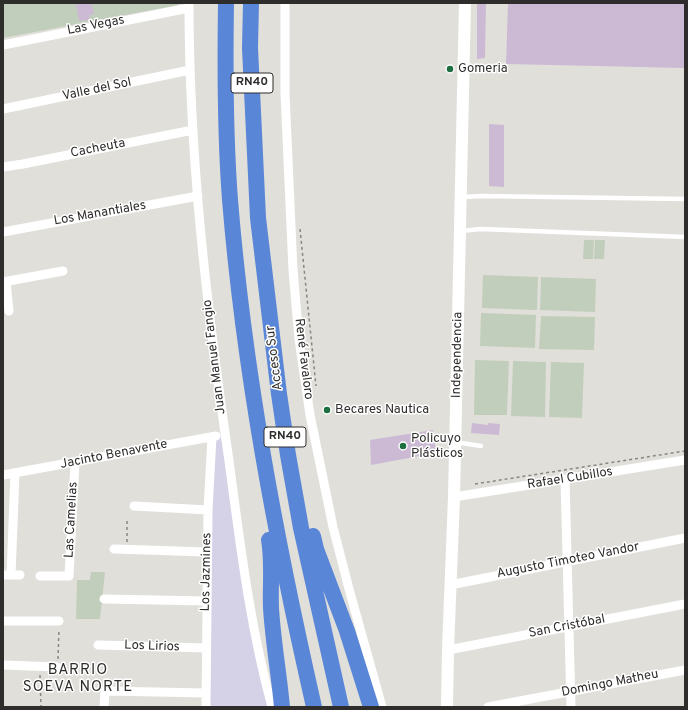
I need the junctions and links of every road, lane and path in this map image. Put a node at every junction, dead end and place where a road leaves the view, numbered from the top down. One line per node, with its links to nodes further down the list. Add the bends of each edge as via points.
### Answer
1 (226, 3): 22 (highway, Acceso Sur / RN40, via 225,70 230,199)
2 (251, 3): 10 (highway, Acceso Sur / RN40, via 250,48)
3 (285, 3): 70 (street, René Favaloro, via 285,94 293,270 300,347 310,415 333,527)
4 (465, 3): 13 (street, Independencia)
5 (189, 5): 6 (street, Las Vegas); 7 (street, Juan Manuel Fangio)
6 (3, 45)
7 (190, 70): 8 (street, Valle del Sol); 9 (street, Juan Manuel Fangio)
8 (3, 109)
9 (192, 130): 11 (street, Cacheuta); 12 (street, Juan Manuel Fangio)
10 (255, 163): 68 (highway, Acceso Sur / RN40, via 259,225 288,455 316,600); 69 (highway, via 267,235 295,455 306,509 316,549)
11 (3, 166)
12 (198, 196): 17 (street, Los Manantiales); 24 (street, Juan Manuel Fangio)
13 (462, 197): 14 (lane); 16 (street, Independencia)
14 (685, 199)
15 (300, 229): 23 (path)
16 (461, 231): 18 (lane, via 481,229); 26 (street, Independencia)
17 (3, 232)
18 (685, 237)
19 (63, 271): 20 (street)
20 (4, 282): 21 (street)
21 (9, 311)
22 (244, 331): 66 (highway, via 243,375 270,544 273,627); 67 (highway, Acceso Sur / RN40, via 264,463 291,606)
23 (316, 386)
24 (224, 434): 25 (street, Jacinto Benavente); 65 (street, Juan Manuel Fangio, via 259,656)
25 (212, 437): 30 (street, Jacinto Benavente); 37 (street, Los Jazmines)
26 (455, 442): 27 (lane); 35 (street, Independencia)
27 (482, 446)
28 (685, 451): 34 (path)
29 (685, 460): 33 (street, Rafael Cubillos)
30 (75, 463): 31 (street, Jacinto Benavente); 45 (street, Las Camelias, via 69,576)
31 (15, 473): 32 (street, Jacinto Benavente); 44 (street)
32 (3, 475)
33 (564, 479): 35 (street, Rafael Cubillos); 43 (street)
34 (475, 484)
35 (454, 497): 46 (street, Independencia)
36 (134, 506): 37 (street)
37 (208, 510): 42 (street, Los Jazmines)
38 (128, 518): 41 (path)
39 (685, 538): 43 (street, Augusto Timoteo Vandor)
40 (114, 549): 41 (street)
41 (127, 550): 42 (street)
42 (207, 552): 48 (street, Los Jazmines)
43 (567, 562): 46 (street, Augusto Timoteo Vandor); 52 (street)
44 (11, 575)
45 (40, 576)
46 (450, 584): 55 (street, Independencia)
47 (104, 599): 48 (street)
48 (207, 601): 54 (street, Los Jazmines)
49 (685, 604): 52 (street, San Cristóbal)
50 (3, 621): 51 (street)
51 (59, 622): 58 (path)
52 (569, 626): 55 (street, San Cristóbal); 60 (street)
53 (98, 645): 54 (street, Los Lirios)
54 (206, 648): 61 (street, Los Jazmines)
55 (448, 650): 71 (street, Independencia)
56 (3, 665): 57 (street)
57 (40, 667): 58 (street); 62 (path)
58 (57, 667)
59 (685, 670): 60 (street, Domingo Matheu)
60 (571, 691): 72 (street, Domingo Matheu); 73 (street)
61 (206, 693): 63 (street, via 105,691); 64 (street, Los Jazmines)
62 (41, 707)
63 (104, 707)
64 (206, 707)
65 (272, 707)
66 (282, 707)
67 (314, 707)
68 (341, 707)
69 (371, 707)
70 (382, 707)
71 (447, 707)
72 (488, 707)
73 (571, 707)

